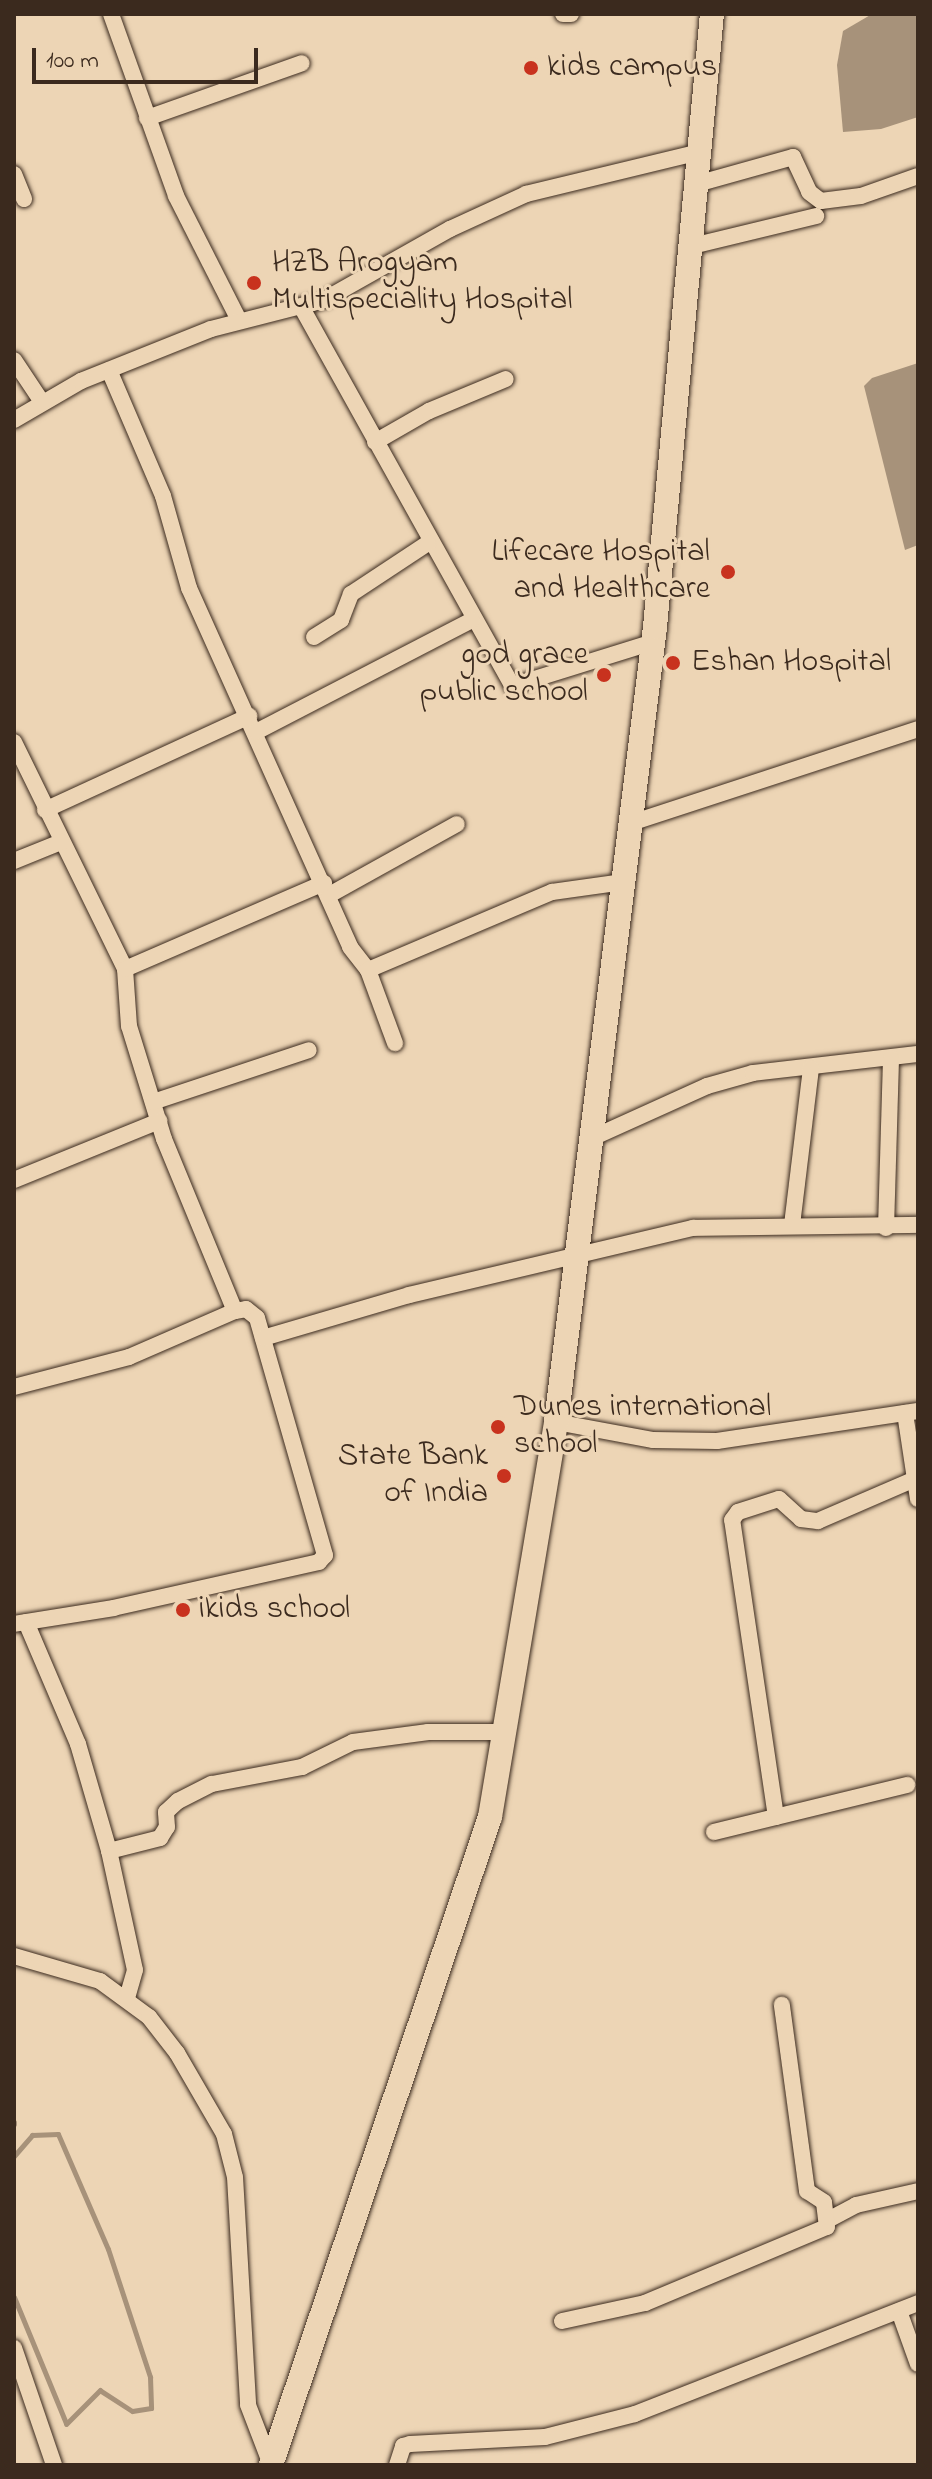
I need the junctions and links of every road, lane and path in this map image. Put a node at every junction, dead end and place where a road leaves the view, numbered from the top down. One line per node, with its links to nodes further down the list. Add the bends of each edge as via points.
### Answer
1 (111, 14): 6 (street)
2 (563, 14): 3 (street)
3 (571, 14)
4 (712, 14): 7 (main road)
5 (302, 63): 6 (street)
6 (147, 118): 15 (street, via 176,196)
7 (696, 153): 10 (main road); 14 (street, via 526,194 450,229 349,289)
8 (14, 174): 11 (street)
9 (918, 176): 10 (street, via 861,196 821,201 809,192 799,160 793,157)
10 (693, 185): 13 (main road)
11 (24, 199)
12 (816, 216): 13 (street)
13 (688, 247): 25 (main road)
14 (302, 308): 15 (street); 21 (street)
15 (239, 320): 17 (street)
16 (14, 360): 19 (street)
17 (109, 370): 19 (street); 26 (street, via 163,496 189,588)
18 (506, 379): 21 (street, via 429,411)
19 (42, 402): 20 (street)
20 (14, 420)
21 (375, 442): 22 (street)
22 (428, 543): 23 (street); 24 (street, via 351,594 341,620)
23 (472, 620): 25 (street, via 512,686); 28 (street)
24 (314, 637)
25 (653, 642): 31 (main road)
26 (249, 716): 28 (street); 30 (street)
27 (918, 729): 31 (street)
28 (256, 732): 36 (street)
29 (14, 742): 30 (street)
30 (45, 810): 33 (street)
31 (631, 823): 35 (main road)
32 (457, 824): 36 (street)
33 (61, 842): 34 (street); 37 (street)
34 (14, 861)
35 (623, 882): 38 (street, via 552,892); 46 (main road)
36 (327, 889): 37 (street); 38 (street, via 354,955)
37 (125, 969): 44 (street, via 129,1026)
38 (368, 970): 39 (street)
39 (395, 1043)
40 (309, 1050): 44 (street)
41 (918, 1054): 42 (street)
42 (891, 1058): 43 (street); 50 (street)
43 (811, 1068): 46 (street, via 775,1068 707,1086); 48 (street)
44 (153, 1102): 45 (street)
45 (159, 1121): 47 (street); 52 (street)
46 (592, 1138): 51 (main road)
47 (14, 1180)
48 (792, 1225): 50 (street); 51 (street, via 712,1226)
49 (918, 1225): 50 (street)
50 (886, 1228)
51 (577, 1252): 53 (street); 56 (main road)
52 (235, 1311): 53 (street, via 252,1311); 54 (street, via 129,1357)
53 (263, 1338): 59 (street, via 325,1558 114,1608)
54 (14, 1387)
55 (912, 1412): 56 (street, via 717,1441 653,1440); 57 (street)
56 (556, 1422): 60 (main road)
57 (915, 1479): 58 (street); 62 (street, via 818,1521 801,1519 779,1499 738,1512 732,1520)
58 (918, 1499)
59 (20, 1623): 64 (street, via 78,1744)
60 (503, 1732): 64 (street, via 428,1732 353,1742 302,1767 212,1784 170,1806 160,1838); 76 (main road, via 474,1878)
61 (907, 1785): 62 (street)
62 (776, 1817): 63 (street)
63 (714, 1832)
64 (109, 1851): 66 (street, via 135,1970)
65 (14, 1956): 66 (street, via 100,1981)
66 (127, 1998): 76 (street, via 177,2053 231,2154 248,2405)
67 (782, 2005): 69 (street, via 807,2191 824,2202)
68 (918, 2191): 69 (street, via 864,2202)
69 (828, 2220): 72 (street, via 821,2233 747,2257 645,2303)
70 (918, 2303): 71 (street)
71 (899, 2311): 74 (street); 77 (street, via 635,2414 545,2437 410,2444 403,2446)
72 (562, 2321)
73 (14, 2348): 75 (street)
74 (918, 2364)
75 (54, 2465)
76 (271, 2465)
77 (397, 2465)

